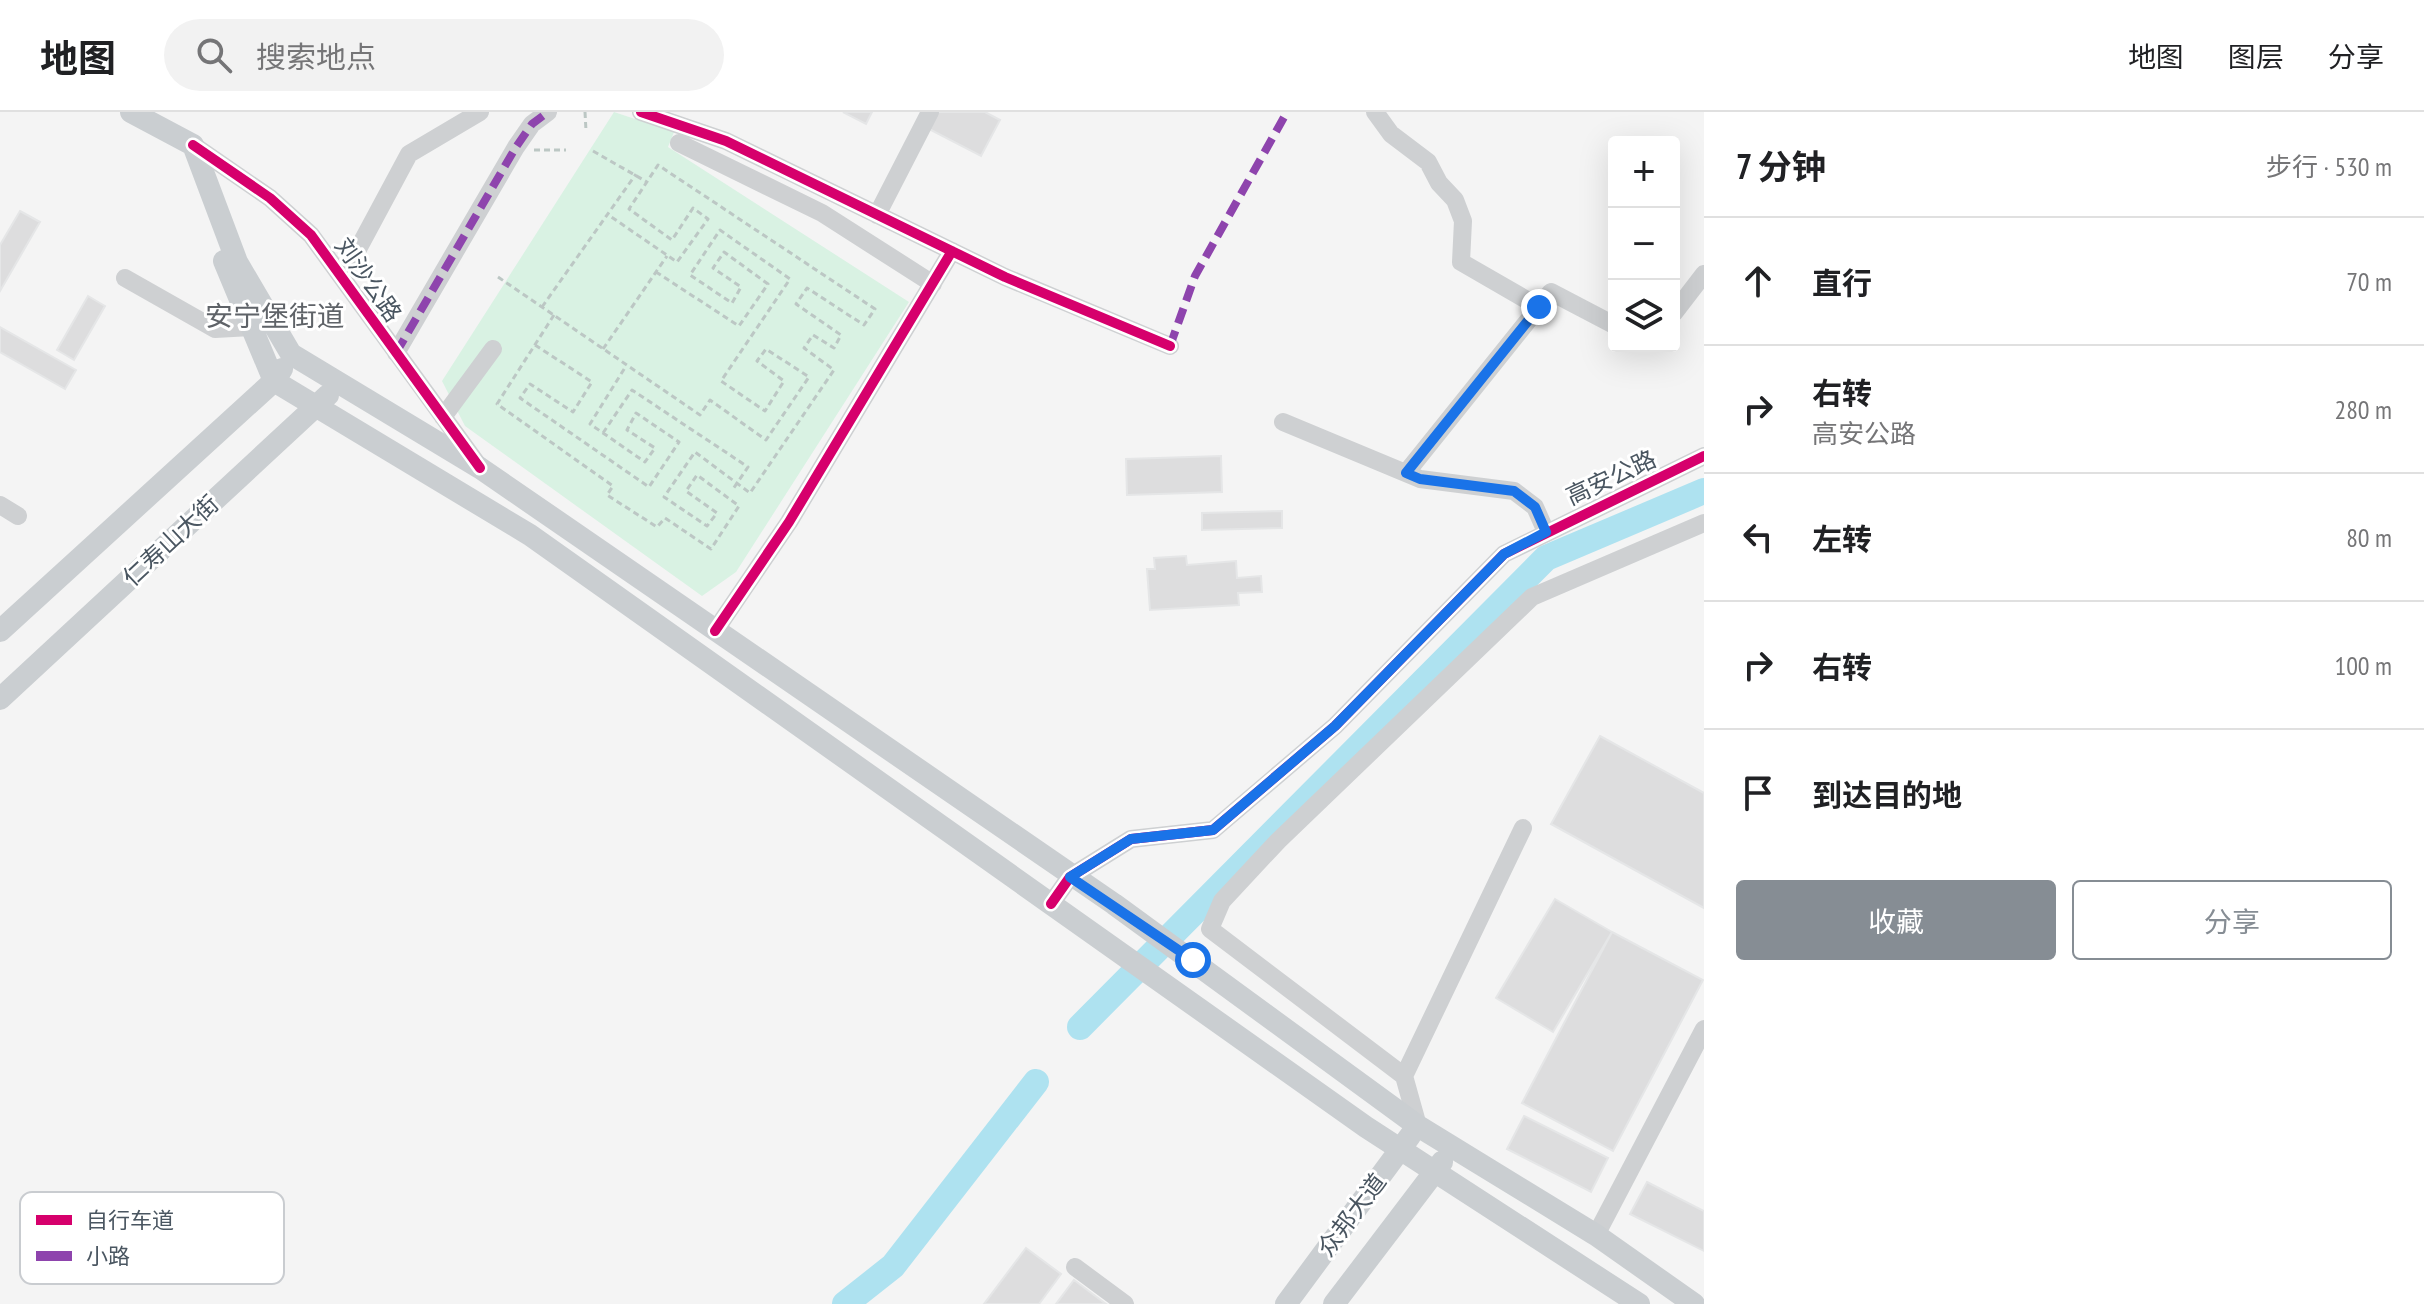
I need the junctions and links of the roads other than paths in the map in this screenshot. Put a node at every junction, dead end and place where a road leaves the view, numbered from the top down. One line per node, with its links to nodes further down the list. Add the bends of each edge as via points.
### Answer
1 (131, 112): 8 (main road, 刘沙公路)
2 (480, 112): 12 (street, via 409,154)
3 (548, 112): 21 (street, via 516,147)
4 (641, 112): 9 (street, via 726,141)
5 (930, 112): 9 (street)
6 (1375, 112): 16 (street, via 1391,134 1428,162 1455,200 1463,221 1461,262)
7 (679, 143): 14 (street, via 822,213)
8 (193, 145): 12 (street, 刘沙公路, via 270,198 311,235); 18 (main road, via 226,269); 22 (main road, via 237,262)
9 (877, 215): 10 (street)
10 (952, 251): 14 (street); 19 (street)
11 (1704, 274): 15 (street)
12 (343, 277): 21 (street, 刘沙公路)
13 (125, 278): 18 (street, via 215,329)
14 (933, 284): 36 (street, via 789,522)
15 (1680, 305)
16 (1539, 307): 17 (street, via 1551,292); 30 (street)
17 (1608, 322)
18 (251, 327): 23 (main road)
19 (1170, 346)
20 (493, 349): 26 (street)
21 (396, 353): 26 (street, 刘沙公路)
22 (291, 354): 23 (main road, 仁寿山大街); 24 (main road)
23 (274, 381): 25 (main road); 35 (main road, 仁寿山大街)
24 (340, 381): 25 (main road, 仁寿山大街); 29 (main road)
25 (319, 405): 37 (main road, 仁寿山大街); 40 (main road, via 530,535)
26 (443, 417): 29 (street, 刘沙公路)
27 (1283, 422): 30 (street)
28 (1704, 456): 34 (street, 高安公路)
29 (480, 468): 36 (main road)
30 (1406, 473): 34 (street, via 1514,491 1535,507)
31 (0, 505): 32 (street)
32 (18, 516)
33 (1704, 523): 42 (street, via 1532,597 1222,901 1210,929)
34 (1546, 532): 39 (street, 高安公路, via 1504,554 1335,726 1213,830 1131,839)
35 (0, 631)
36 (715, 631): 39 (main road)
37 (0, 699)
38 (1523, 828): 42 (street)
39 (1070, 877): 40 (street, 高安公路); 43 (main road, via 1193,960)
40 (1051, 904): 44 (main road)
41 (1704, 1029): 47 (street)
42 (1404, 1076): 43 (street)
43 (1418, 1126): 44 (main road, 众邦大道); 45 (main road)
44 (1401, 1148): 46 (main road); 50 (main road, 众邦大道)
45 (1452, 1148): 46 (main road, 众邦大道); 47 (main road)
46 (1434, 1173): 51 (main road, 众邦大道); 52 (main road)
47 (1596, 1235): 53 (main road)
48 (1075, 1267): 49 (street)
49 (1125, 1304)
50 (1286, 1304)
51 (1334, 1304)
52 (1639, 1304)
53 (1694, 1304)

